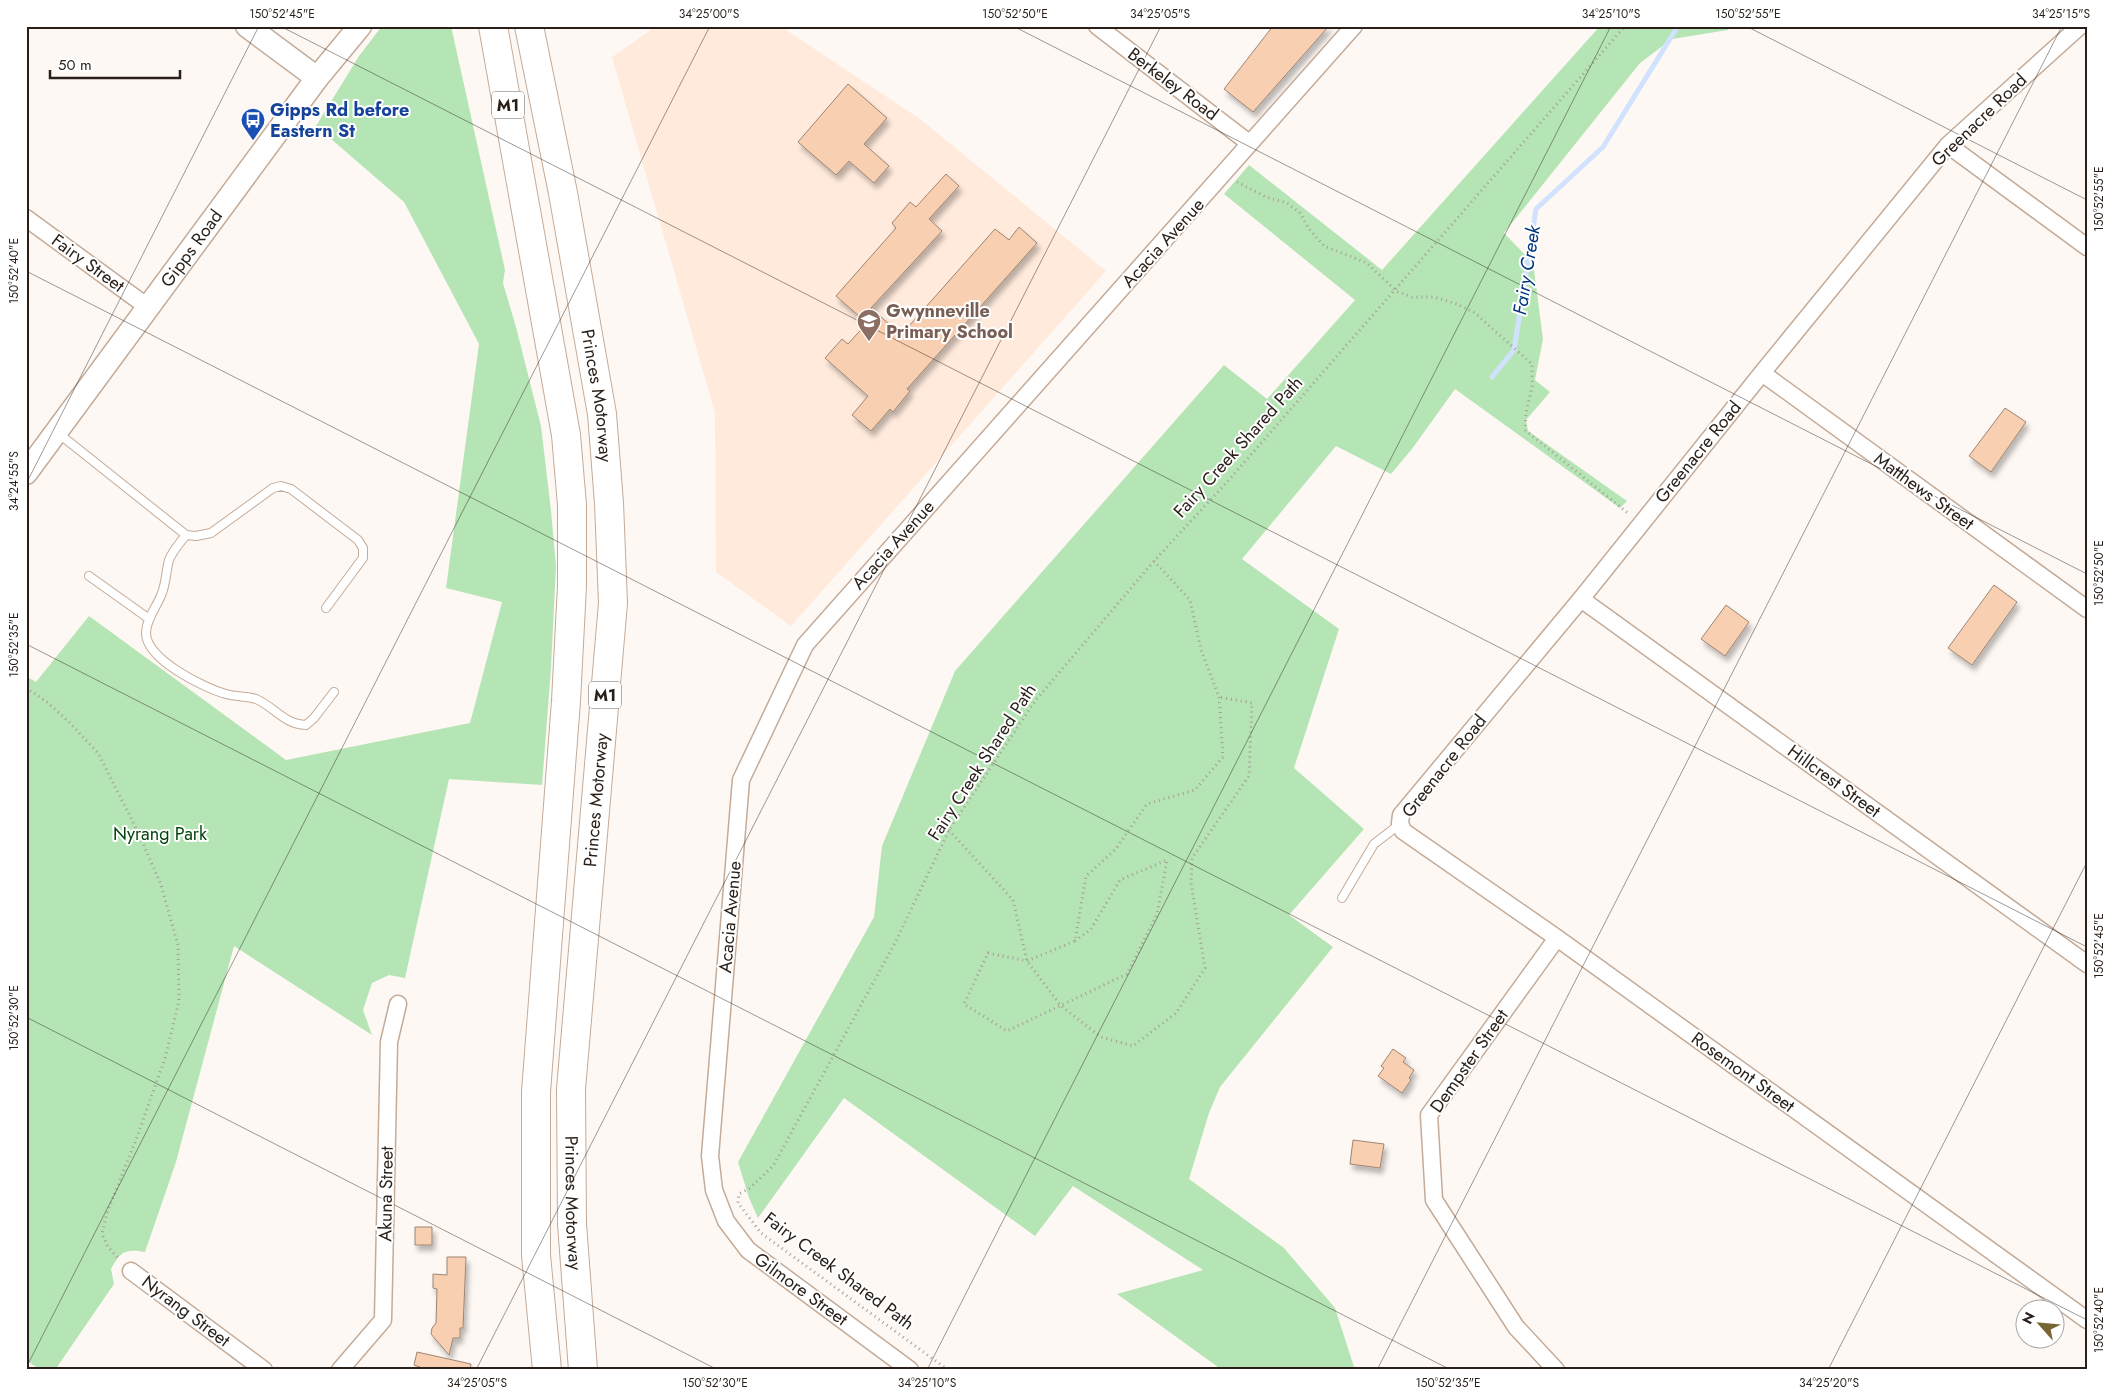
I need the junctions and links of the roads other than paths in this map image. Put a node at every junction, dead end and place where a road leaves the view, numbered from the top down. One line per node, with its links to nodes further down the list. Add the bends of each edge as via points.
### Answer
1 (247, 26): 9 (main road)
2 (360, 26): 9 (main road, Gipps Road)
3 (481, 26): 12 (highway)
4 (493, 26): 12 (highway, Princes Motorway / M1)
5 (529, 26): 37 (highway, Princes Motorway / M1, via 563,193 602,414 609,503 613,603 571,1089 572,1224)
6 (1097, 26): 10 (street, Berkeley Road)
7 (1354, 26): 10 (street, Acacia Avenue)
8 (2080, 26): 11 (street, Greenacre Road)
9 (317, 78): 15 (main road, Gipps Road)
10 (1249, 144): 31 (street, Acacia Avenue, via 804,645 741,780 710,1156)
11 (1948, 145): 14 (street); 16 (street, Greenacre Road)
12 (523, 183): 36 (highway, Princes Motorway / M1, via 566,435 572,505 566,701 536,1092 536,1255)
13 (26, 218): 15 (street, Fairy Street)
14 (2087, 247)
15 (149, 308): 17 (main road, Gipps Road)
16 (1762, 373): 21 (street, Greenacre Road); 23 (street, Matthews Street)
17 (57, 432): 18 (main road, Gipps Road); 19 (lane)
18 (26, 473)
19 (186, 535): 22 (lane, via 211,533 273,488 290,489 358,540 363,548 364,558); 24 (lane, via 172,555 163,591)
20 (89, 576): 24 (lane)
21 (1581, 599): 26 (street, Greenacre Road, via 1401,814); 29 (street, Hillcrest Street)
22 (326, 608)
23 (2087, 609)
24 (148, 618): 25 (lane, via 147,642 166,663 209,688 256,699 294,725 306,726)
25 (334, 692)
26 (1400, 823): 27 (lane, Greenacre Road, via 1374,844); 28 (street, Rosemont Street, via 1403,831)
27 (1342, 898)
28 (1557, 938): 33 (street, Rosemont Street); 39 (street, Dempster Street, via 1429,1116 1434,1200 1516,1328)
29 (2087, 964)
30 (398, 1004): 35 (street, Akuna Street, via 389,1042 383,1320)
31 (714, 1190): 38 (street, Gilmore Street, via 726,1221 748,1250)
32 (131, 1271): 34 (street, Nyrang Street)
33 (2087, 1320)
34 (264, 1370)
35 (340, 1370)
36 (548, 1370)
37 (583, 1370)
38 (910, 1370)
39 (1556, 1370)

